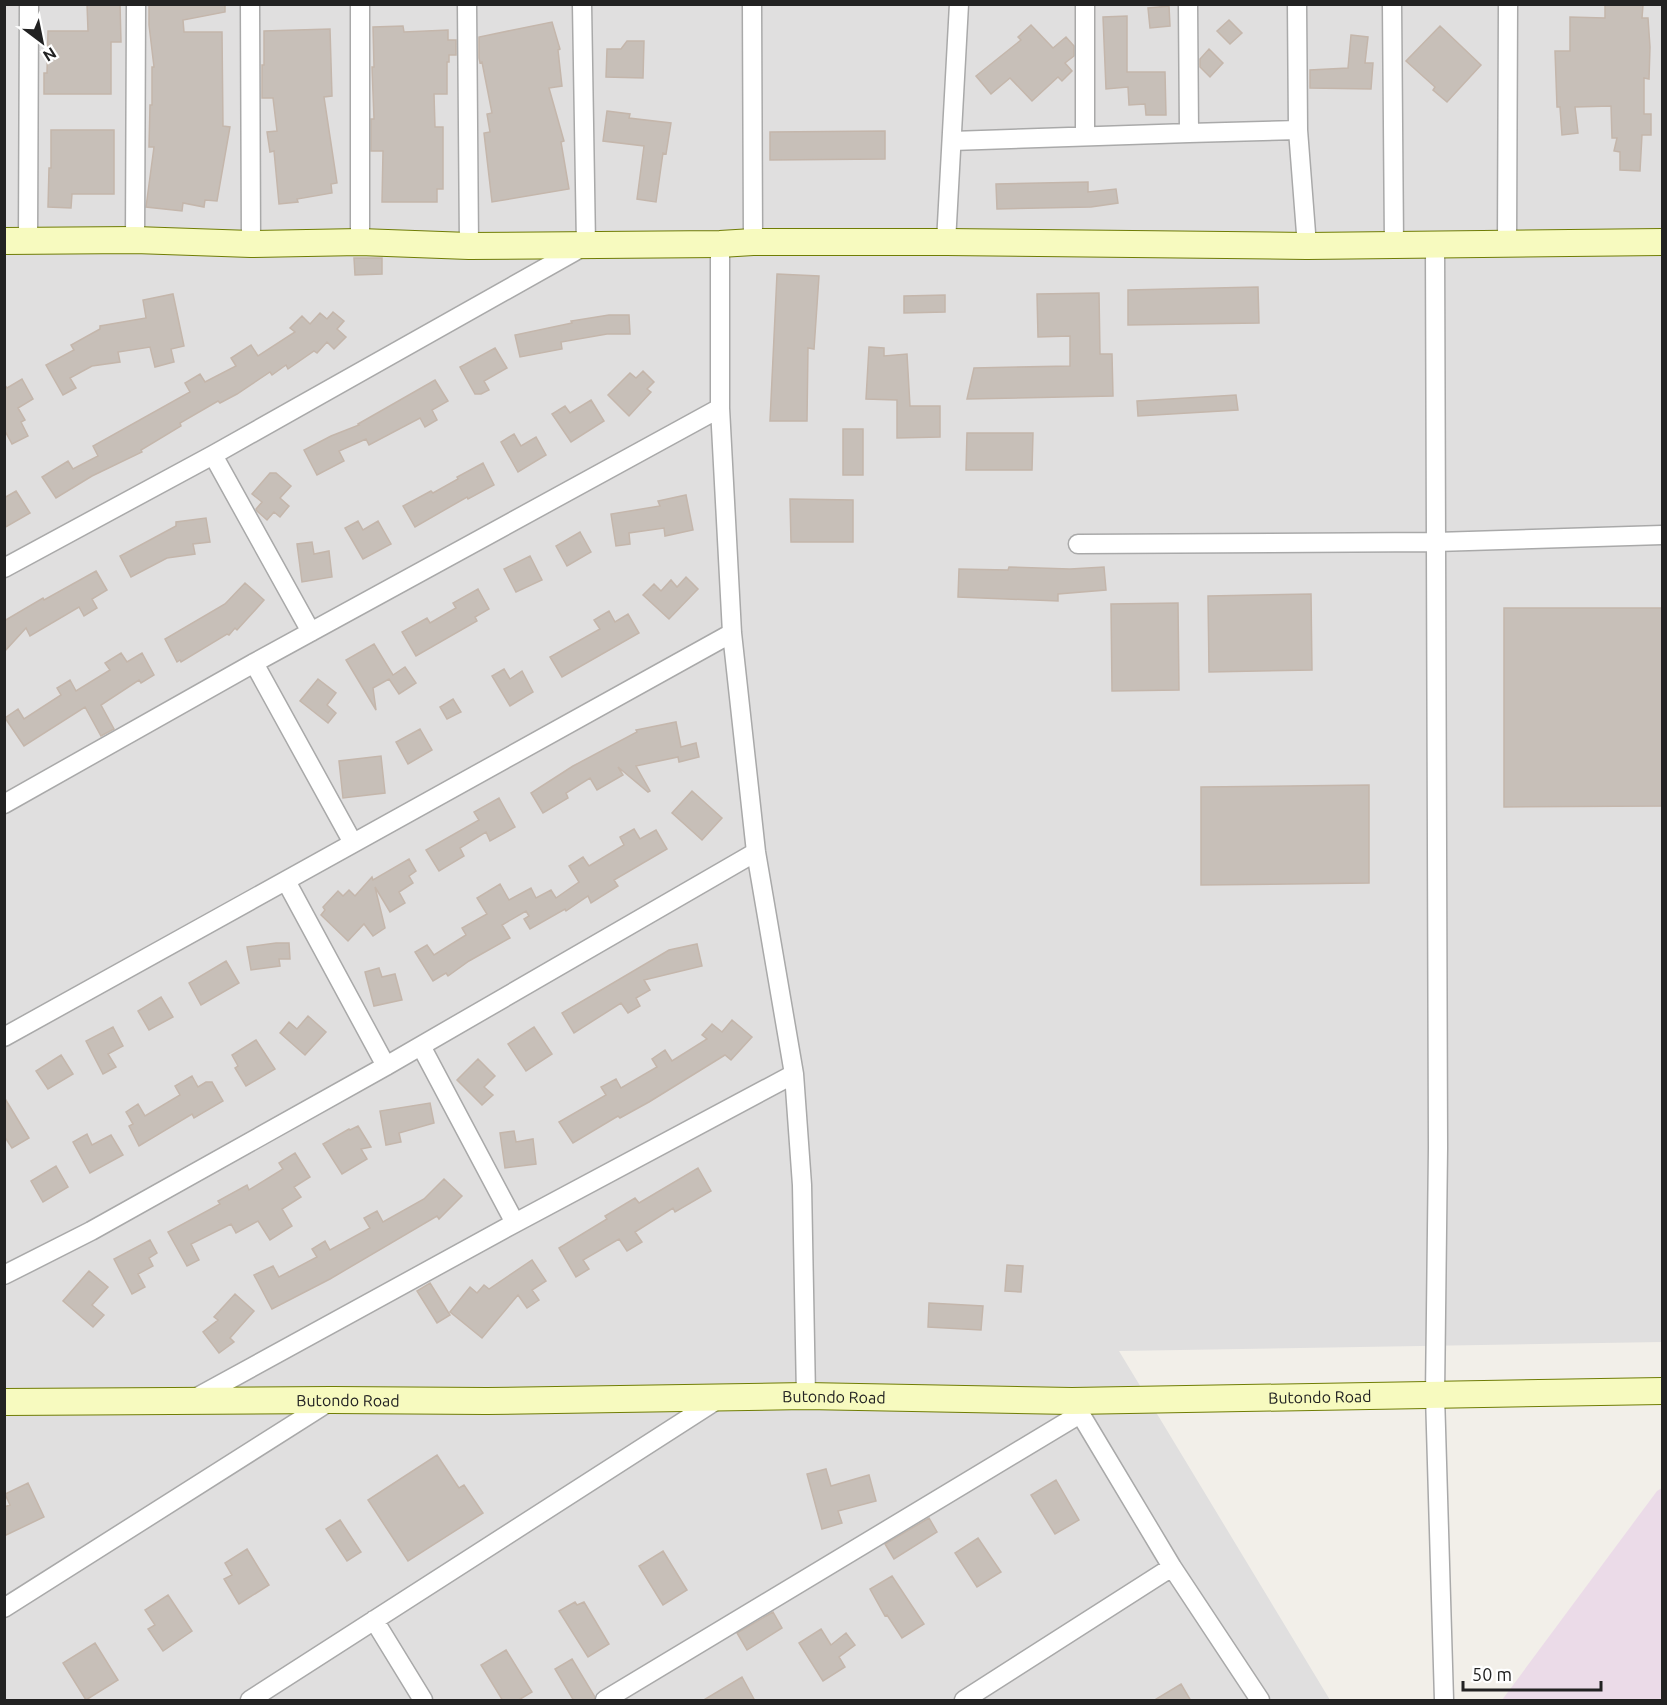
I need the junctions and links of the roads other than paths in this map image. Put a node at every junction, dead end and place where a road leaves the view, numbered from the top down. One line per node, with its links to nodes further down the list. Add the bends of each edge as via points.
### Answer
1 (29, 4): 19 (street)
2 (136, 4): 18 (street)
3 (250, 4): 25 (street)
4 (360, 4): 20 (street)
5 (467, 4): 30 (street)
6 (582, 4): 28 (street)
7 (752, 4): 21 (street)
8 (959, 4): 17 (street)
9 (1085, 4): 16 (street)
10 (1188, 4): 15 (street)
11 (1297, 4): 14 (street)
12 (1392, 4): 29 (street)
13 (1508, 4): 24 (street)
14 (1298, 130): 15 (street); 31 (street)
15 (1189, 133): 16 (street)
16 (1085, 135): 17 (street)
17 (952, 141): 22 (street)
18 (135, 240): 19 (street); 25 (street)
19 (16, 241)
20 (360, 242): 25 (street); 30 (street)
21 (753, 242): 22 (street); 26 (street)
22 (946, 242): 31 (street)
23 (1662, 242): 24 (street)
24 (1507, 243): 27 (street)
25 (251, 244)
26 (720, 244): 28 (street); 32 (street)
27 (1436, 244): 29 (street); 35 (street)
28 (586, 245): 30 (street); 33 (street)
29 (1394, 245): 31 (street)
30 (469, 246)
31 (1307, 246)
32 (720, 408): 38 (street); 39 (street)
33 (213, 455): 37 (street); 38 (street)
34 (1662, 535): 35 (street)
35 (1436, 542): 36 (street); 52 (street)
36 (1078, 544)
37 (4, 568)
38 (311, 632): 40 (street)
39 (732, 633): 42 (street); 43 (street)
40 (254, 663): 41 (street); 42 (street)
41 (4, 804)
42 (353, 843): 44 (street)
43 (756, 852): 46 (street); 48 (street)
44 (286, 881): 45 (street); 47 (street)
45 (4, 1037)
46 (422, 1046): 47 (street); 49 (street)
47 (386, 1066): 50 (street, via 91,1231)
48 (794, 1074): 49 (street); 53 (street, via 802,1185)
49 (515, 1223): 56 (street)
50 (4, 1275)
51 (1662, 1391): 52 (street, Butondo Road)
52 (1435, 1395): 58 (street, Butondo Road); 67 (street)
53 (806, 1396): 54 (street, Butondo Road); 58 (street, Butondo Road)
54 (722, 1397): 55 (street, Butondo Road); 61 (street)
55 (332, 1400): 56 (street, Butondo Road); 60 (street)
56 (191, 1401): 57 (street, Butondo Road)
57 (4, 1402)
58 (1076, 1408): 59 (street); 64 (street)
59 (1172, 1567): 65 (street); 66 (street)
60 (4, 1608)
61 (374, 1620): 62 (street); 63 (street)
62 (249, 1701)
63 (423, 1701)
64 (605, 1701)
65 (964, 1701)
66 (1260, 1701)
67 (1444, 1701)

